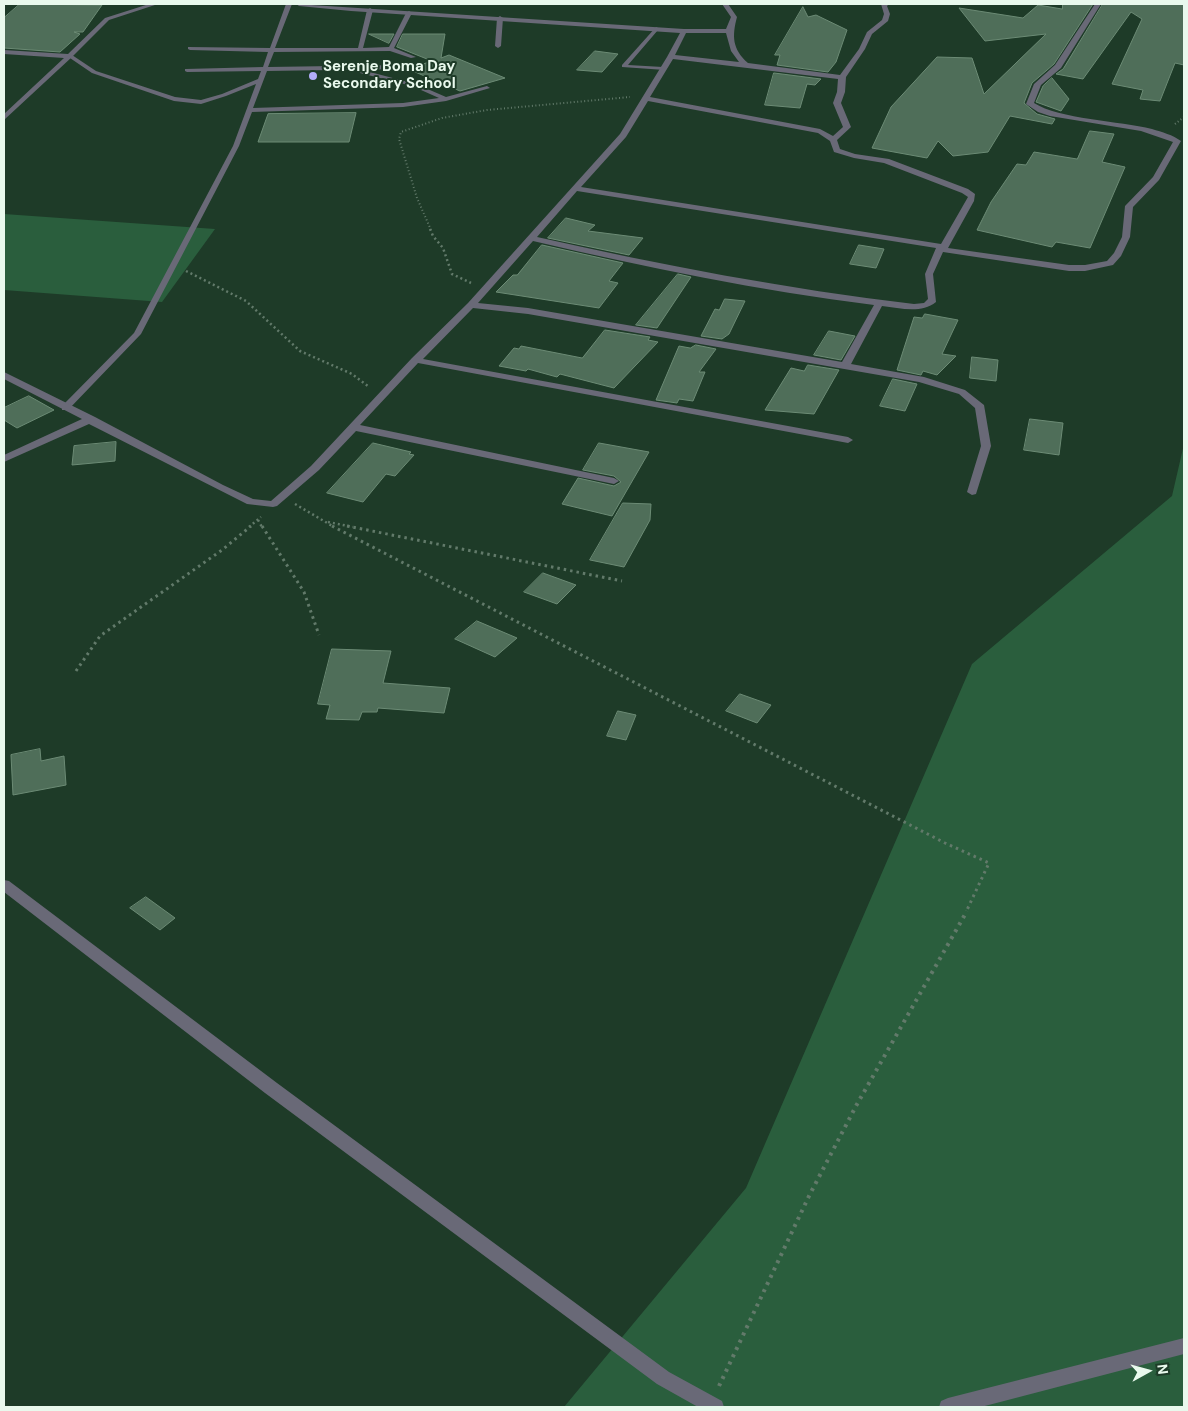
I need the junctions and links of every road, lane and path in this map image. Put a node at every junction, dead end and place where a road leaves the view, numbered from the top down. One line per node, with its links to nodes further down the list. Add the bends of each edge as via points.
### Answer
1 (155, 4): 19 (street, via 107,19)
2 (288, 4): 17 (lane)
3 (300, 4): 7 (street)
4 (724, 4): 12 (street, via 734,17)
5 (886, 4): 28 (street, via 885,21 869,33)
6 (1098, 4): 38 (street, via 1058,66 1038,84 1030,104 1057,115 1138,128 1177,140 1156,178 1129,206 1126,237 1118,254 1110,263 1069,268)
7 (370, 10): 8 (street); 15 (lane)
8 (409, 13): 9 (street); 16 (lane)
9 (500, 18): 10 (street); 13 (lane)
10 (656, 29): 11 (street); 24 (lane, via 624,66)
11 (684, 31): 12 (street); 21 (street)
12 (729, 31): 22 (street, via 739,60)
13 (498, 46)
14 (190, 48): 17 (lane)
15 (360, 49): 16 (lane); 17 (lane)
16 (391, 49): 20 (lane)
17 (272, 50): 26 (lane)
18 (4, 52): 19 (street)
19 (70, 56): 29 (lane, via 94,72 174,99 201,102); 34 (street)
20 (413, 57)
21 (671, 57): 22 (street); 24 (street)
22 (746, 65): 28 (street)
23 (401, 67): 27 (lane)
24 (663, 69): 31 (street)
25 (187, 70): 26 (lane)
26 (264, 70): 27 (lane); 29 (lane)
27 (354, 70): 32 (lane, via 414,85)
28 (842, 77): 35 (street, via 837,103 847,126)
29 (260, 80): 33 (lane)
30 (487, 88): 32 (lane)
31 (646, 97): 35 (street, via 820,131); 36 (street, via 623,135); 40 (path, via 591,99 489,110 420,123 401,132 399,139 417,198 433,236 443,248 452,274)
32 (446, 99): 33 (lane, via 402,105)
33 (249, 110): 39 (lane, via 236,146)
34 (4, 118)
35 (833, 140): 38 (street, via 838,150 886,161 950,184 972,196)
36 (575, 188): 37 (street); 38 (street)
37 (531, 238): 40 (street); 41 (street, via 822,296)
38 (942, 248): 41 (street, via 928,274 933,300 927,305 914,307)
39 (172, 264): 46 (path, via 246,301 300,351 352,374 371,389); 47 (lane, via 137,334)
40 (485, 289): 42 (street)
41 (879, 304): 44 (street)
42 (471, 305): 43 (street); 44 (street, via 528,311)
43 (415, 360): 46 (street); 50 (street)
44 (845, 366): 53 (street, via 921,379 962,392 980,408 986,446)
45 (4, 375): 47 (street)
46 (372, 407): 49 (street)
47 (65, 408): 48 (street)
48 (91, 419): 51 (street); 54 (street, via 251,502)
49 (353, 427): 52 (street); 54 (street, via 315,468)
50 (848, 440)
51 (4, 459)
52 (614, 481)
53 (972, 492)
54 (273, 504): 57 (path, via 285,498)
55 (265, 515): 56 (path)
56 (258, 520): 59 (path, via 304,592); 60 (path, via 222,550 100,636)
57 (325, 521): 58 (path); 63 (path, via 854,797 989,862 962,922 861,1097 809,1196)
58 (622, 582)
59 (319, 635)
60 (76, 671)
61 (4, 885): 63 (street, via 263,1082 655,1372)
62 (1184, 1346): 64 (street)
63 (713, 1406)
64 (948, 1407)

